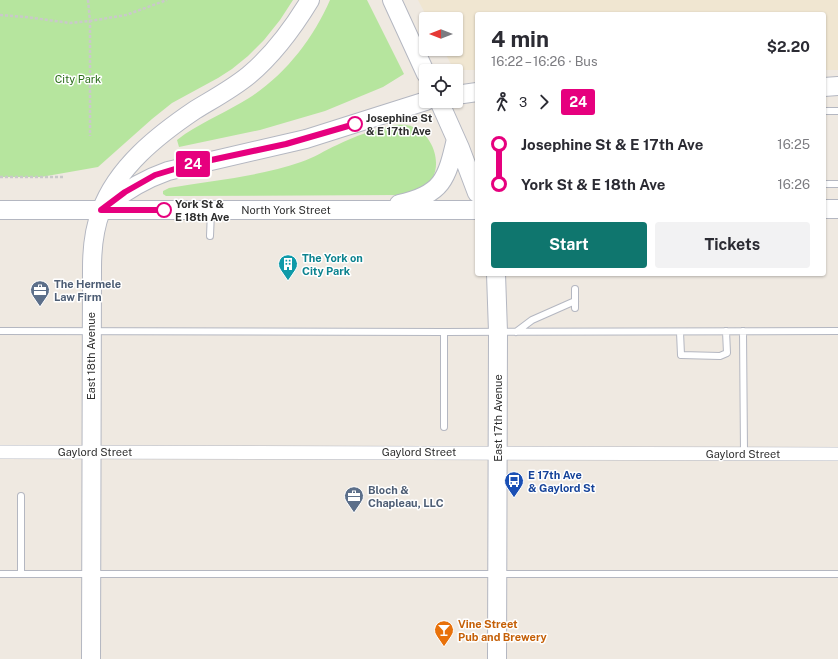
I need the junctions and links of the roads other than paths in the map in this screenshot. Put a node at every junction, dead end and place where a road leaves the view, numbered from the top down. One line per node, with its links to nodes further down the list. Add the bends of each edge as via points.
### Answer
1 (310, 0): 19 (main road, East 18th Avenue, via 287,36 261,64 245,78 168,130 136,158 116,182)
2 (392, 0): 3 (main road)
3 (421, 64)
4 (826, 86): 5 (main road)
5 (838, 86)
6 (475, 92): 7 (main road)
7 (463, 94)
8 (419, 103): 19 (main road, via 273,148 188,165 162,173 134,186)
9 (442, 108): 12 (main road)
10 (838, 111): 11 (lane)
11 (826, 112)
12 (456, 139): 15 (main road); 21 (main road, via 449,169 436,189 411,202)
13 (826, 184): 14 (lane)
14 (838, 184)
15 (475, 188)
16 (826, 209): 17 (main road)
17 (838, 209)
18 (0, 210): 19 (main road, North York Street)
19 (101, 210): 20 (main road, North York Street); 30 (main road, East 18th Avenue, via 93,253)
20 (211, 210): 21 (main road, North York Street); 23 (lane)
21 (367, 210): 22 (main road, North York Street)
22 (475, 210)
23 (210, 236)
24 (496, 276): 36 (main road, East 17th Avenue)
25 (574, 289): 26 (lane)
26 (574, 300): 27 (lane); 36 (lane)
27 (574, 308)
28 (212, 324): 31 (lane)
29 (0, 331): 30 (lane)
30 (91, 331): 31 (lane); 41 (main road, East 18th Avenue)
31 (212, 331): 35 (lane)
32 (726, 331): 33 (lane); 37 (lane); 37 (lane, via 726,353 720,356 681,355)
33 (743, 331): 34 (lane); 42 (lane)
34 (838, 331)
35 (444, 332): 36 (lane); 38 (lane)
36 (507, 332): 37 (lane); 40 (main road, East 17th Avenue)
37 (680, 332)
38 (444, 427)
39 (0, 452): 41 (street, Gaylord Street)
40 (498, 452): 41 (street, Gaylord Street); 42 (street, Gaylord Street); 48 (main road, East 17th Avenue)
41 (91, 453): 47 (main road, East 18th Avenue)
42 (744, 454): 43 (street, Gaylord Street)
43 (838, 454)
44 (21, 496): 46 (lane)
45 (0, 574): 46 (lane)
46 (21, 574): 47 (lane)
47 (91, 574): 48 (lane); 50 (main road, East 18th Avenue)
48 (498, 574): 49 (lane); 51 (main road, East 17th Avenue)
49 (838, 574)
50 (91, 659)
51 (497, 659)

